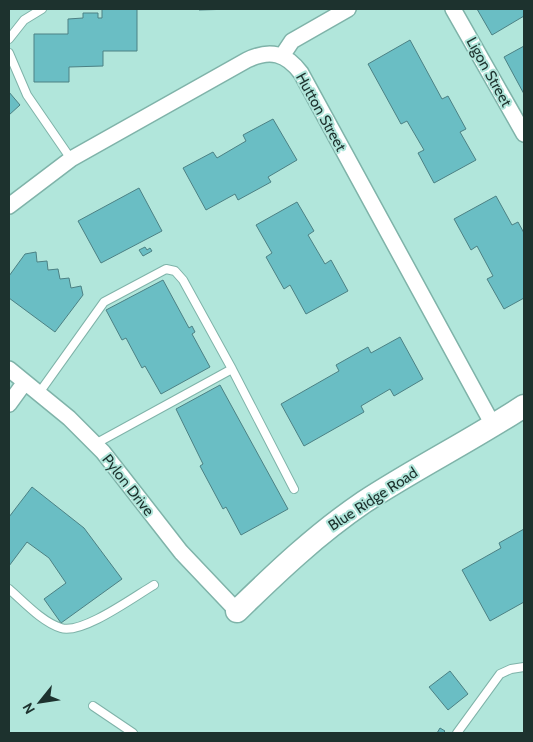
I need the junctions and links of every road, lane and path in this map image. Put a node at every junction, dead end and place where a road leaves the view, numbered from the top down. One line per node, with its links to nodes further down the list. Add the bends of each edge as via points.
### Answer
1 (42, 9): 4 (lane, via 24,20)
2 (348, 9): 5 (street, via 292,41)
3 (453, 9): 7 (street, Ligon Street)
4 (9, 40)
5 (282, 56): 8 (street, via 269,52 247,60); 16 (street, Hutton Street, via 301,73)
6 (9, 57): 8 (lane, via 27,95)
7 (524, 134)
8 (71, 159): 9 (street)
9 (9, 206)
10 (9, 369): 12 (street, Pylon Drive)
11 (232, 369): 13 (lane, via 183,280 175,271 166,269 104,302); 17 (lane); 18 (lane)
12 (25, 382): 13 (street, Pylon Drive); 14 (street)
13 (39, 393): 17 (street, Pylon Drive)
14 (9, 404)
15 (524, 406): 16 (main road, Blue Ridge Road)
16 (493, 425): 21 (main road, Blue Ridge Road, via 328,528 297,552)
17 (95, 444): 21 (street, Pylon Drive, via 181,552)
18 (294, 489)
19 (154, 585): 20 (lane, via 82,627 62,629)
20 (9, 589)
21 (237, 611)
22 (524, 667): 25 (lane, via 500,674)
23 (93, 706): 24 (lane)
24 (133, 733)
25 (457, 733)

